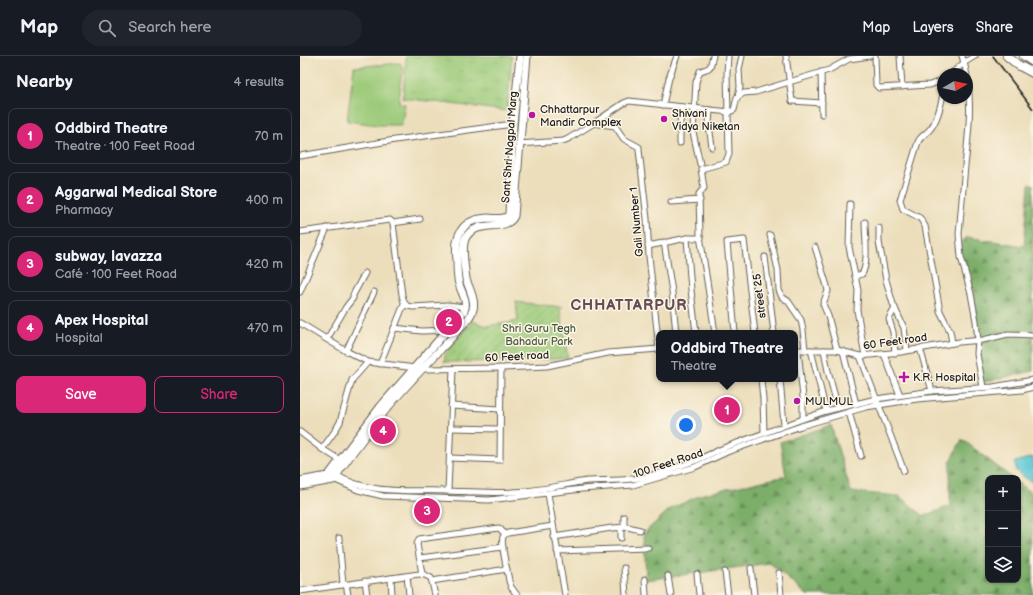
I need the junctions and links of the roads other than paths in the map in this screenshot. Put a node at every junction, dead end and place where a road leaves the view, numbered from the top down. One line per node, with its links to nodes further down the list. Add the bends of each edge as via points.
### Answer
1 (520, 56): 34 (main road, Sant Shri Nagpal Marg)
2 (527, 56): 36 (main road, Sant Shri Nagpal Marg)
3 (677, 56): 27 (street)
4 (713, 56): 29 (street, via 708,69 699,72)
5 (728, 56): 31 (street)
6 (742, 56): 24 (street)
7 (786, 56): 21 (street)
8 (870, 56): 15 (street)
9 (875, 56): 23 (street, via 877,87)
10 (900, 56): 23 (street)
11 (962, 56): 16 (street)
12 (975, 56): 16 (street)
13 (1007, 56): 20 (highway)
14 (1024, 56): 17 (highway)
15 (845, 58): 19 (street, via 829,70)
16 (965, 62): 18 (street); 75 (street, via 968,82 968,136 959,238 961,257 971,294)
17 (1033, 62)
18 (958, 68)
19 (821, 72): 21 (street); 25 (street)
20 (1033, 73)
21 (790, 82): 24 (street, via 744,93); 25 (street, via 792,101)
22 (937, 82): 23 (street)
23 (902, 87)
24 (738, 97): 31 (street, via 734,110)
25 (822, 103): 32 (street)
26 (940, 104): 76 (street, via 932,127 918,142 900,200 903,209 920,218 925,226 940,310 950,331)
27 (663, 105): 28 (street); 33 (street, via 627,101)
28 (682, 107): 29 (street); 35 (street)
29 (694, 108): 30 (street); 39 (street, via 694,132)
30 (710, 110): 31 (street); 37 (street)
31 (727, 112): 40 (street, via 729,154 726,162 701,169 704,188 699,194)
32 (822, 114)
33 (594, 123): 36 (street, via 573,137 563,140); 53 (street, Gali Number 1, via 615,126 624,139 639,147)
34 (513, 124): 36 (main road, Sant Shri Nagpal Marg); 38 (street)
35 (680, 143)
36 (516, 144): 61 (main road, Sant Shri Nagpal Marg, via 509,215 504,218 476,220 460,231 457,238 457,279); 93 (main road, Sant Shri Nagpal Marg, via 517,192 513,220 507,224 479,228 465,240 465,270 473,301 472,314)
37 (712, 147)
38 (300, 156)
39 (700, 164)
40 (700, 200): 41 (street); 51 (street)
41 (671, 202)
42 (850, 204): 57 (street, via 849,242)
43 (420, 219): 45 (street)
44 (865, 222): 57 (street, via 865,267 862,274)
45 (393, 223): 46 (street, via 388,219); 60 (street)
46 (327, 228): 48 (street); 58 (street)
47 (879, 228): 62 (street, via 882,261)
48 (300, 232)
49 (770, 235): 80 (street, via 778,270 779,290 801,320)
50 (687, 238): 51 (street); 52 (street); 68 (street)
51 (701, 238): 69 (street)
52 (664, 242): 53 (street); 67 (street)
53 (648, 246): 66 (street, Gali Number 1)
54 (815, 247): 83 (street, via 828,290 823,304)
55 (765, 257): 72 (street, street 25)
56 (365, 273): 74 (street, via 353,298)
57 (855, 276): 88 (street)
58 (300, 292)
59 (374, 292): 85 (street)
60 (404, 304): 61 (street, via 409,307); 64 (street)
61 (466, 307): 65 (main road, Sant Shri Nagpal Marg)
62 (895, 308): 84 (street, via 904,328); 86 (street, via 889,319)
63 (300, 323): 74 (street, 60 Feet road)
64 (394, 328): 65 (street); 91 (street)
65 (449, 330): 93 (main road, Sant Shri Nagpal Marg)
66 (657, 330)
67 (676, 330)
68 (696, 330)
69 (715, 330)
70 (735, 330): 71 (street, via 727,242 744,240)
71 (755, 330)
72 (774, 330)
73 (1033, 335): 75 (street, 60 Feet road, via 1008,334)
74 (327, 339): 85 (street, 60 Feet road)
75 (976, 340): 76 (street, 60 Feet road); 98 (street)
76 (952, 343): 77 (street, 60 Feet road)
77 (920, 348): 84 (street, 60 Feet road); 100 (street)
78 (656, 349): 92 (street, 60 Feet road, via 608,354 547,366)
79 (798, 350): 80 (street, 60 Feet road)
80 (805, 350): 81 (street, 60 Feet road)
81 (811, 350): 82 (street, 60 Feet road); 108 (street)
82 (824, 350): 83 (street, 60 Feet road); 106 (street)
83 (840, 350): 88 (street, 60 Feet road); 103 (street)
84 (907, 350): 86 (street, 60 Feet road)
85 (346, 351): 89 (street, 60 Feet road)
86 (895, 352): 87 (street, 60 Feet road)
87 (884, 354): 88 (street, 60 Feet road); 101 (street)
88 (863, 356): 102 (street)
89 (368, 362): 91 (street, 60 Feet road); 116 (street, via 352,380 340,422)
90 (798, 363): 110 (street, via 803,394)
91 (380, 364): 93 (street, 60 Feet road)
92 (501, 368): 94 (street, 60 Feet road); 107 (street)
93 (419, 369): 94 (street, 60 Feet road); 120 (main road, Sant Shri Nagpal Marg, via 381,406); 122 (main road, Sant Shri Nagpal Marg)
94 (453, 369): 105 (street)
95 (1033, 380): 98 (street, 100 Feet Road)
96 (761, 382): 115 (street)
97 (780, 382): 111 (street)
98 (983, 387): 100 (street, 100 Feet Road)
99 (1033, 387): 104 (street, 100 Feet Road)
100 (932, 391): 101 (street, 100 Feet Road)
101 (900, 395): 102 (street, 100 Feet Road)
102 (876, 399): 103 (street, 100 Feet Road); 104 (street)
103 (856, 404): 106 (street, 100 Feet Road)
104 (878, 405): 109 (street, 100 Feet Road); 121 (street)
105 (451, 406): 107 (street); 112 (street)
106 (838, 408): 108 (street, 100 Feet Road)
107 (500, 409): 113 (street)
108 (826, 411): 110 (street, 100 Feet Road)
109 (849, 412): 117 (street); 119 (street, 100 Feet Road)
110 (803, 418): 111 (street, 100 Feet Road)
111 (784, 425): 115 (street, 100 Feet Road)
112 (450, 428): 113 (street); 118 (street)
113 (500, 429): 118 (street, via 500,460)
114 (300, 432): 116 (street)
115 (764, 432): 119 (street, 100 Feet Road)
116 (322, 449): 120 (street)
117 (861, 456)
118 (450, 458): 125 (street)
119 (706, 459): 125 (street, 100 Feet Road, via 632,479 587,481 527,491); 126 (street, 100 Feet Road, via 695,467 633,485)
120 (340, 460): 122 (main road, Sant Shri Nagpal Marg)
121 (904, 471)
122 (332, 476): 123 (main road); 124 (main road); 125 (street, 100 Feet Road, via 373,488 410,492); 126 (street, 100 Feet Road, via 358,490 383,496 489,500)
123 (300, 481)
124 (300, 486)
125 (448, 491)
126 (548, 494): 128 (street)
127 (624, 517): 129 (street)
128 (553, 526): 131 (street); 132 (street)
129 (622, 527): 130 (street); 132 (street); 134 (street)
130 (640, 530)
131 (505, 534): 135 (street); 138 (street, via 499,528 422,538 417,541)
132 (554, 537): 137 (street)
133 (339, 538): 152 (street)
134 (621, 538)
135 (503, 547): 138 (street); 141 (street)
136 (648, 548): 137 (street)
137 (557, 551): 160 (street)
138 (420, 558): 144 (street)
139 (624, 568): 161 (street)
140 (751, 568): 166 (street)
141 (507, 569): 151 (street); 159 (street, via 511,587)
142 (725, 572): 165 (street)
143 (778, 573): 167 (street)
144 (422, 574): 146 (street); 151 (street, via 429,576)
145 (697, 574): 164 (street)
146 (407, 576): 148 (street); 157 (street)
147 (668, 576): 163 (street)
148 (391, 578): 150 (street); 156 (street)
149 (645, 578): 162 (street)
150 (365, 581): 152 (street); 155 (street)
151 (432, 581): 158 (street)
152 (344, 584): 153 (street); 154 (street)
153 (300, 591)
154 (348, 595)
155 (367, 595)
156 (392, 595)
157 (409, 595)
158 (434, 595)
159 (517, 595)
160 (565, 595)
161 (626, 595)
162 (646, 595)
163 (671, 595)
164 (699, 595)
165 (728, 595)
166 (754, 595)
167 (781, 595)

